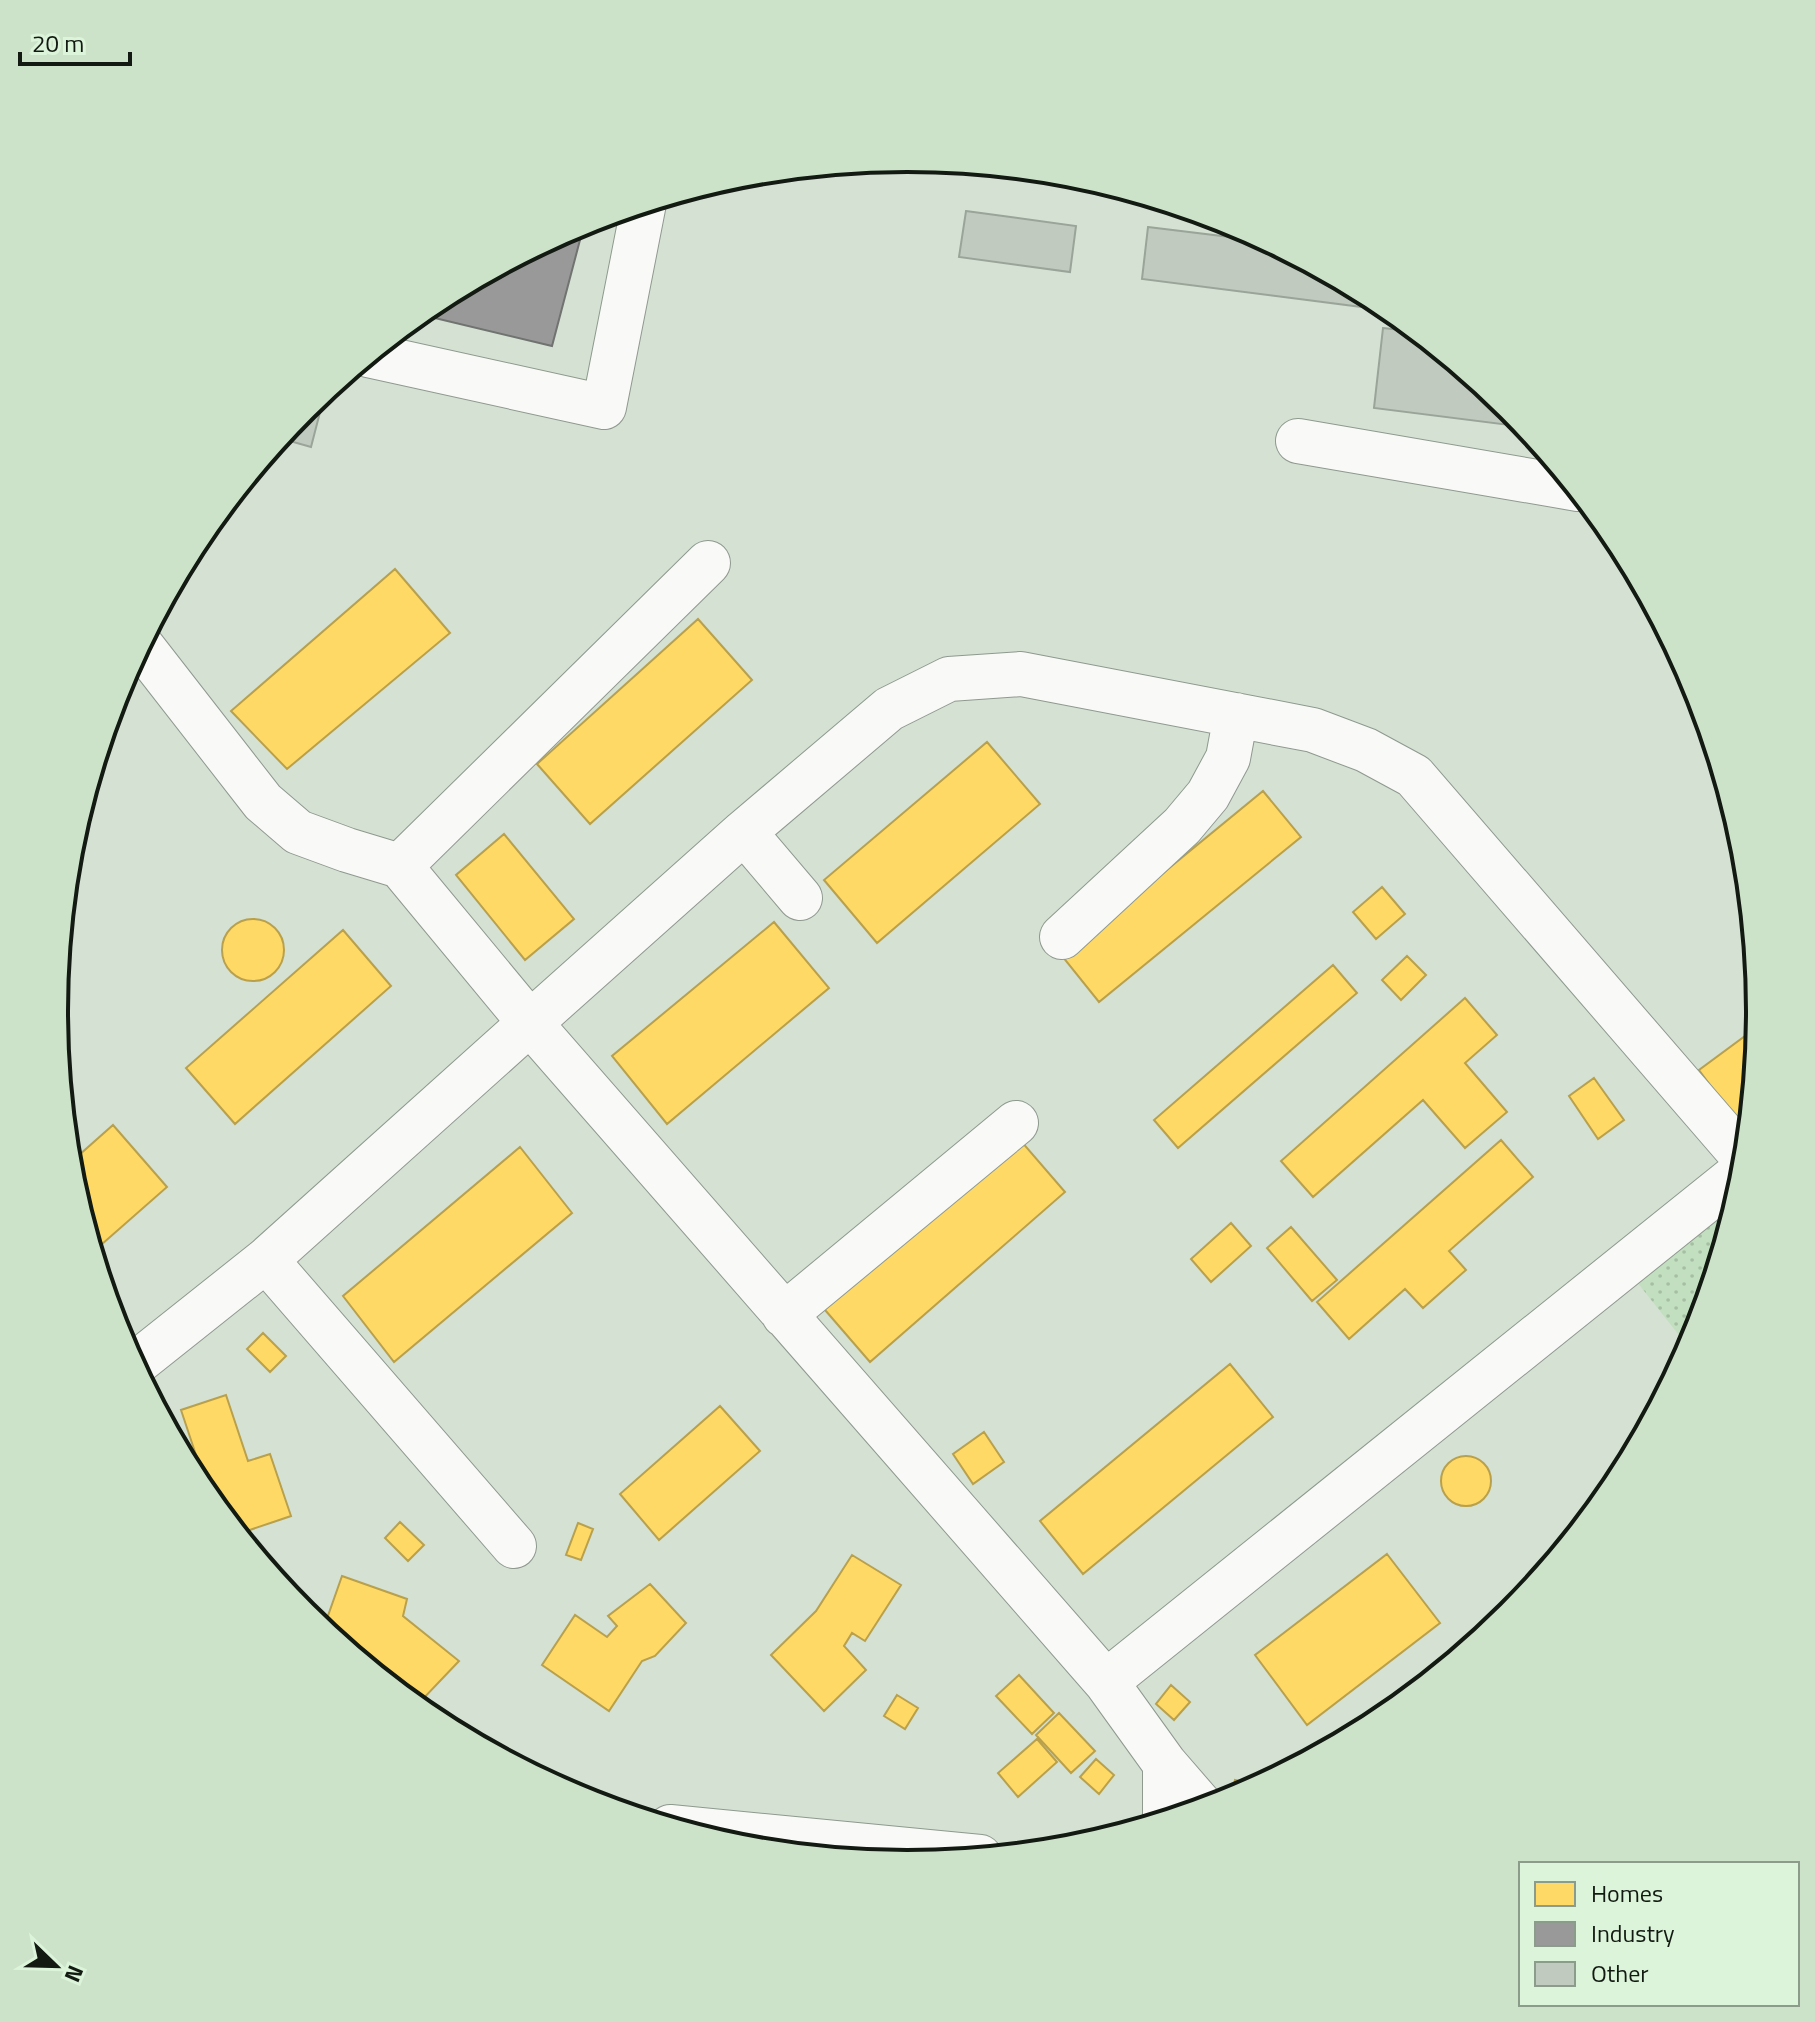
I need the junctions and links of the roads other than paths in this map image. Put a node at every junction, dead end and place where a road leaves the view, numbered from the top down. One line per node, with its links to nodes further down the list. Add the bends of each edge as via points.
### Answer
1 (642, 215): 2 (main road, via 604,407)
2 (381, 358)
3 (1298, 441): 4 (main road)
4 (1563, 486)
5 (708, 563): 9 (main road)
6 (148, 655): 9 (main road, via 263,802 298,832)
7 (1236, 715): 8 (main road, via 1021,674 949,679 889,709); 11 (main road, via 1228,758 1208,795 1182,826); 14 (main road, via 1313,730 1414,776)
8 (744, 832): 10 (main road); 12 (main road)
9 (400, 866): 12 (main road)
10 (800, 898)
11 (1062, 937)
12 (530, 1023): 16 (main road); 17 (main road)
13 (1016, 1123): 17 (main road)
14 (1736, 1148)
15 (1729, 1182): 20 (main road)
16 (266, 1260): 18 (main road); 19 (main road)
17 (784, 1315): 20 (main road)
18 (144, 1357)
19 (514, 1546)
20 (1106, 1682): 21 (main road)
21 (1165, 1764): 22 (main road); 23 (main road)
22 (1196, 1799)
23 (1165, 1810)
24 (746, 1834): 25 (main road)
25 (908, 1850)

